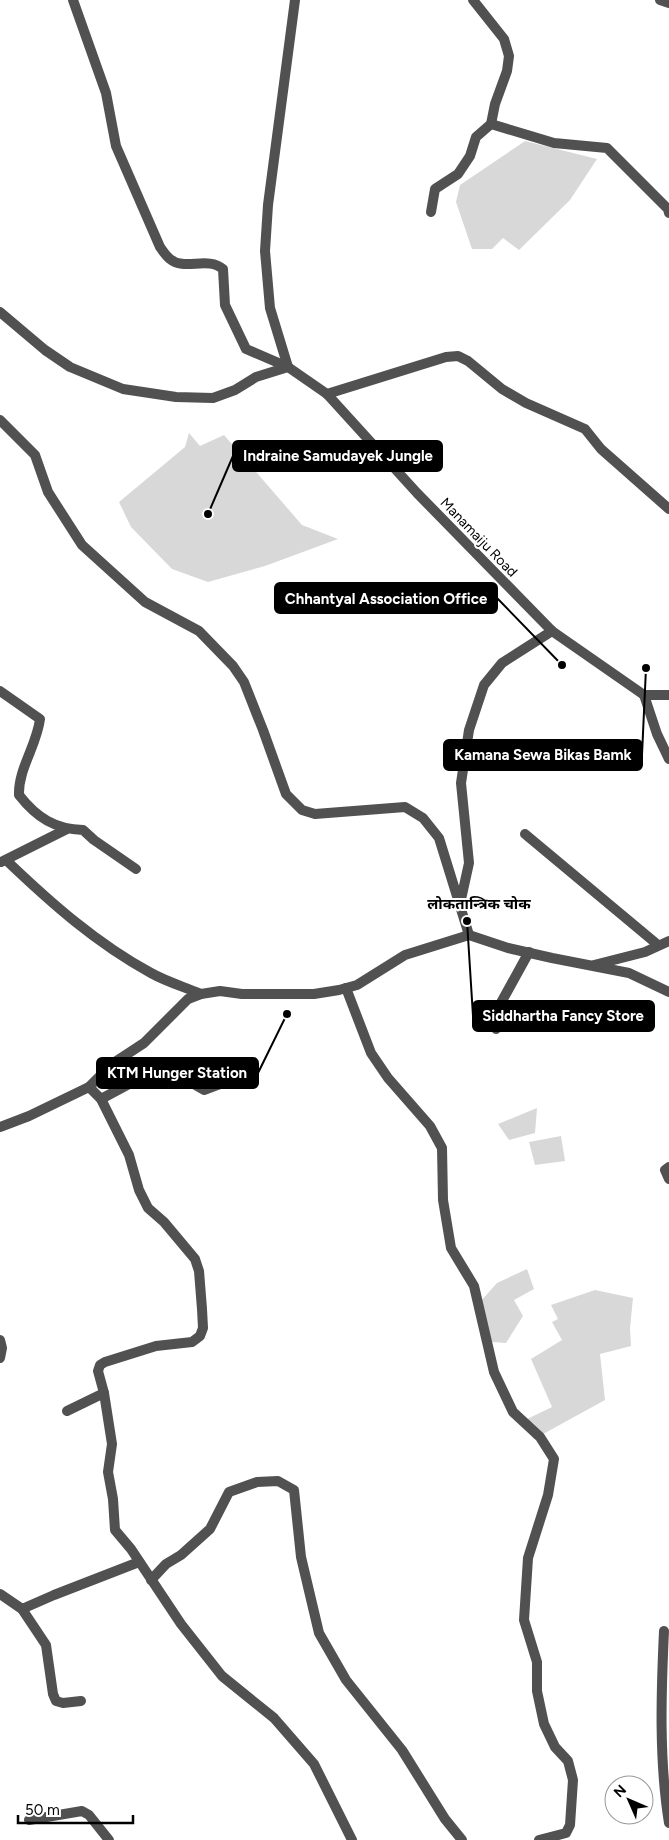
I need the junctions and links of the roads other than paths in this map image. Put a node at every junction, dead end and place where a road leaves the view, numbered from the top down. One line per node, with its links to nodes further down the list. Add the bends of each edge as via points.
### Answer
1 (73, 0): 10 (street, Manamaiju Road, via 106,94 116,146 160,247 170,260 187,264 210,263 223,269 225,305 246,349)
2 (295, 0): 10 (street, via 265,250 270,308)
3 (473, 0): 6 (street, via 504,39 509,56)
4 (660, 0): 5 (street)
5 (669, 3)
6 (491, 124): 7 (street, via 476,137 470,156 458,174 435,189); 8 (street, via 554,143 607,148)
7 (431, 212)
8 (669, 213)
9 (0, 312): 10 (street, via 70,367 123,388 176,397 213,398 256,377)
10 (288, 367): 11 (street, Manamaiju Road)
11 (327, 394): 13 (street, via 458,356 502,389 585,428 601,449); 14 (street, Manamaiju Road, via 417,493)
12 (0, 420): 23 (street, via 34,455 48,492 82,544 145,602 199,631 233,666 247,690 286,794 302,810 315,814 405,807 417,814 439,838)
13 (669, 509)
14 (552, 630): 16 (street, Manamaiju Road); 23 (street, via 502,663 484,686 469,730 461,783 469,863)
15 (0, 691): 19 (street, via 40,719 38,734 18,783 19,795 42,819)
16 (644, 695): 17 (street); 18 (street)
17 (669, 695)
18 (669, 759)
19 (67, 829): 21 (street); 22 (street, via 83,830)
20 (525, 834): 26 (street)
21 (3, 861): 31 (street, via 69,919 104,943 152,974)
22 (136, 869)
23 (460, 906): 24 (street)
24 (469, 935): 27 (street); 29 (street, via 405,954 358,985)
25 (669, 941): 26 (street)
26 (658, 945): 28 (street, via 645,952)
27 (529, 952): 28 (street); 32 (street, via 497,1010)
28 (590, 966): 30 (street, via 629,973)
29 (346, 988): 31 (street, via 314,994); 54 (street, via 371,1053 430,1126 442,1148 443,1200 451,1248 474,1286 494,1372 513,1412 540,1437 554,1459 548,1495 528,1558 524,1620 537,1662 537,1691 544,1724 555,1748 568,1761 573,1780 570,1825 566,1833)
30 (669, 992)
31 (201, 994): 34 (street, via 188,999 144,1042 112,1064)
32 (496, 1030)
33 (236, 1078): 35 (street, via 204,1090 171,1071 142,1077)
34 (88, 1087): 35 (street); 36 (street)
35 (100, 1099): 41 (street, via 129,1155 138,1190 148,1208 195,1259 199,1271 203,1328 200,1336 192,1342 156,1346 104,1362 98,1371)
36 (0, 1127)
37 (669, 1167): 38 (street, via 665,1170)
38 (669, 1179)
39 (0, 1340): 40 (street)
40 (0, 1358)
41 (104, 1393): 42 (street); 43 (street, via 112,1444 108,1472 115,1530)
42 (67, 1411)
43 (139, 1562): 44 (street); 46 (street)
44 (151, 1580): 52 (street, via 222,1676 274,1718 314,1764); 53 (street, via 210,1529 230,1492 257,1482 278,1481 294,1490 302,1557 319,1633 346,1680 402,1750)
45 (0, 1594): 46 (street)
46 (22, 1609): 48 (street, via 46,1645 52,1694 56,1701)
47 (664, 1632): 50 (street, via 662,1734)
48 (81, 1701)
49 (29, 1820): 51 (street, via 82,1811)
50 (669, 1823)
51 (109, 1840)
52 (352, 1840)
53 (462, 1840)
54 (540, 1840)

